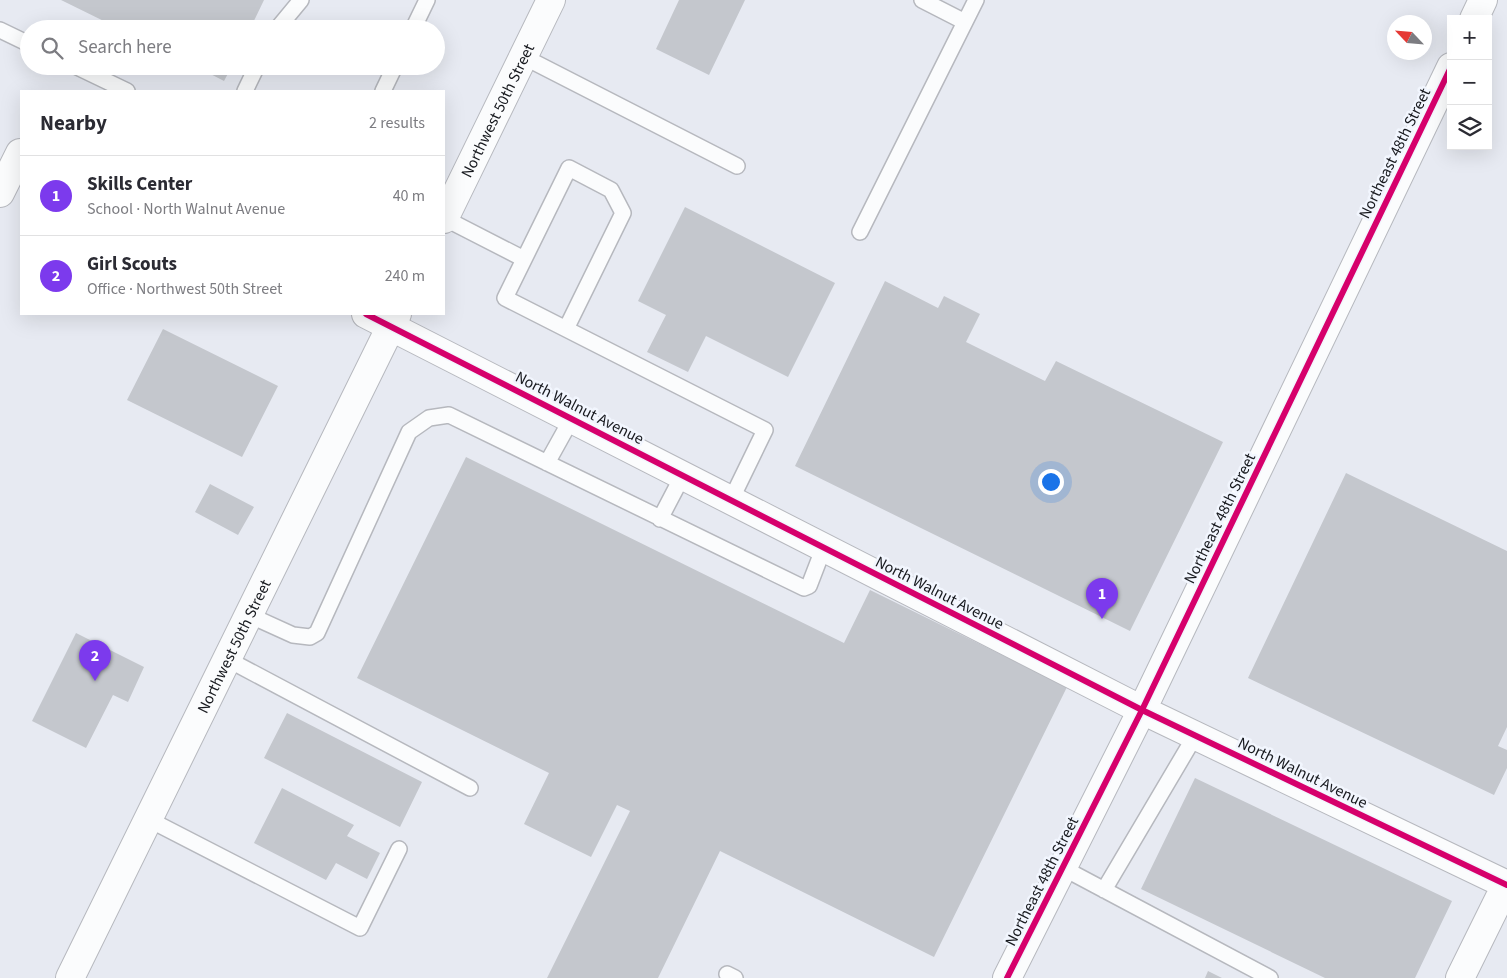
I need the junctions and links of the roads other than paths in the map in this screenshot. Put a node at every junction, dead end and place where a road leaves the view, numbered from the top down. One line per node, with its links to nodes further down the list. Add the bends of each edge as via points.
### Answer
1 (302, 0): 8 (lane)
2 (427, 0): 9 (lane)
3 (551, 0): 13 (street, Northwest 50th Street)
4 (922, 0): 10 (lane)
5 (976, 0): 10 (lane)
6 (1483, 0): 7 (street)
7 (1476, 15)
8 (285, 20)
9 (417, 20)
10 (965, 22): 26 (lane)
11 (0, 30): 12 (lane)
12 (20, 40)
13 (524, 57): 22 (lane); 24 (street, Northwest 50th Street)
14 (94, 75): 18 (lane)
15 (253, 75): 19 (lane)
16 (391, 75): 20 (lane)
17 (1447, 75): 39 (street, Northeast 48th Street)
18 (125, 90)
19 (245, 90)
20 (383, 90)
21 (14, 150): 23 (street)
22 (737, 166)
23 (0, 193)
24 (445, 217)
25 (445, 220): 27 (lane)
26 (860, 232)
27 (524, 259): 30 (lane, via 505,298); 30 (lane, via 569,168 611,190 623,213)
28 (371, 315): 29 (street, North Walnut Avenue)
29 (394, 320): 31 (street, North Walnut Avenue); 37 (street, Northwest 50th Street)
30 (566, 329): 34 (lane, via 765,430)
31 (572, 418): 32 (lane); 33 (street, North Walnut Avenue)
32 (547, 463): 35 (lane); 37 (lane, via 449,415 429,418 408,432 317,633 310,637 293,635)
33 (683, 475): 34 (street, North Walnut Avenue); 35 (lane)
34 (731, 500): 36 (street, North Walnut Avenue)
35 (660, 519): 36 (lane, via 804,588 809,586)
36 (824, 547): 39 (street, North Walnut Avenue)
37 (249, 615): 38 (street, Northwest 50th Street)
38 (227, 659): 41 (lane); 42 (street, Northwest 50th Street)
39 (1142, 710): 40 (street, North Walnut Avenue); 44 (street, Northeast 48th Street)
40 (1195, 736): 45 (street, North Walnut Avenue); 46 (lane)
41 (470, 788)
42 (148, 819): 43 (lane, via 360,928); 47 (street, Northwest 50th Street)
43 (399, 849)
44 (1063, 868): 46 (lane); 48 (street, Northeast 48th Street)
45 (1507, 885): 50 (street)
46 (1104, 890): 49 (lane)
47 (78, 975)
48 (1007, 978)
49 (1270, 978)
50 (1460, 978)

